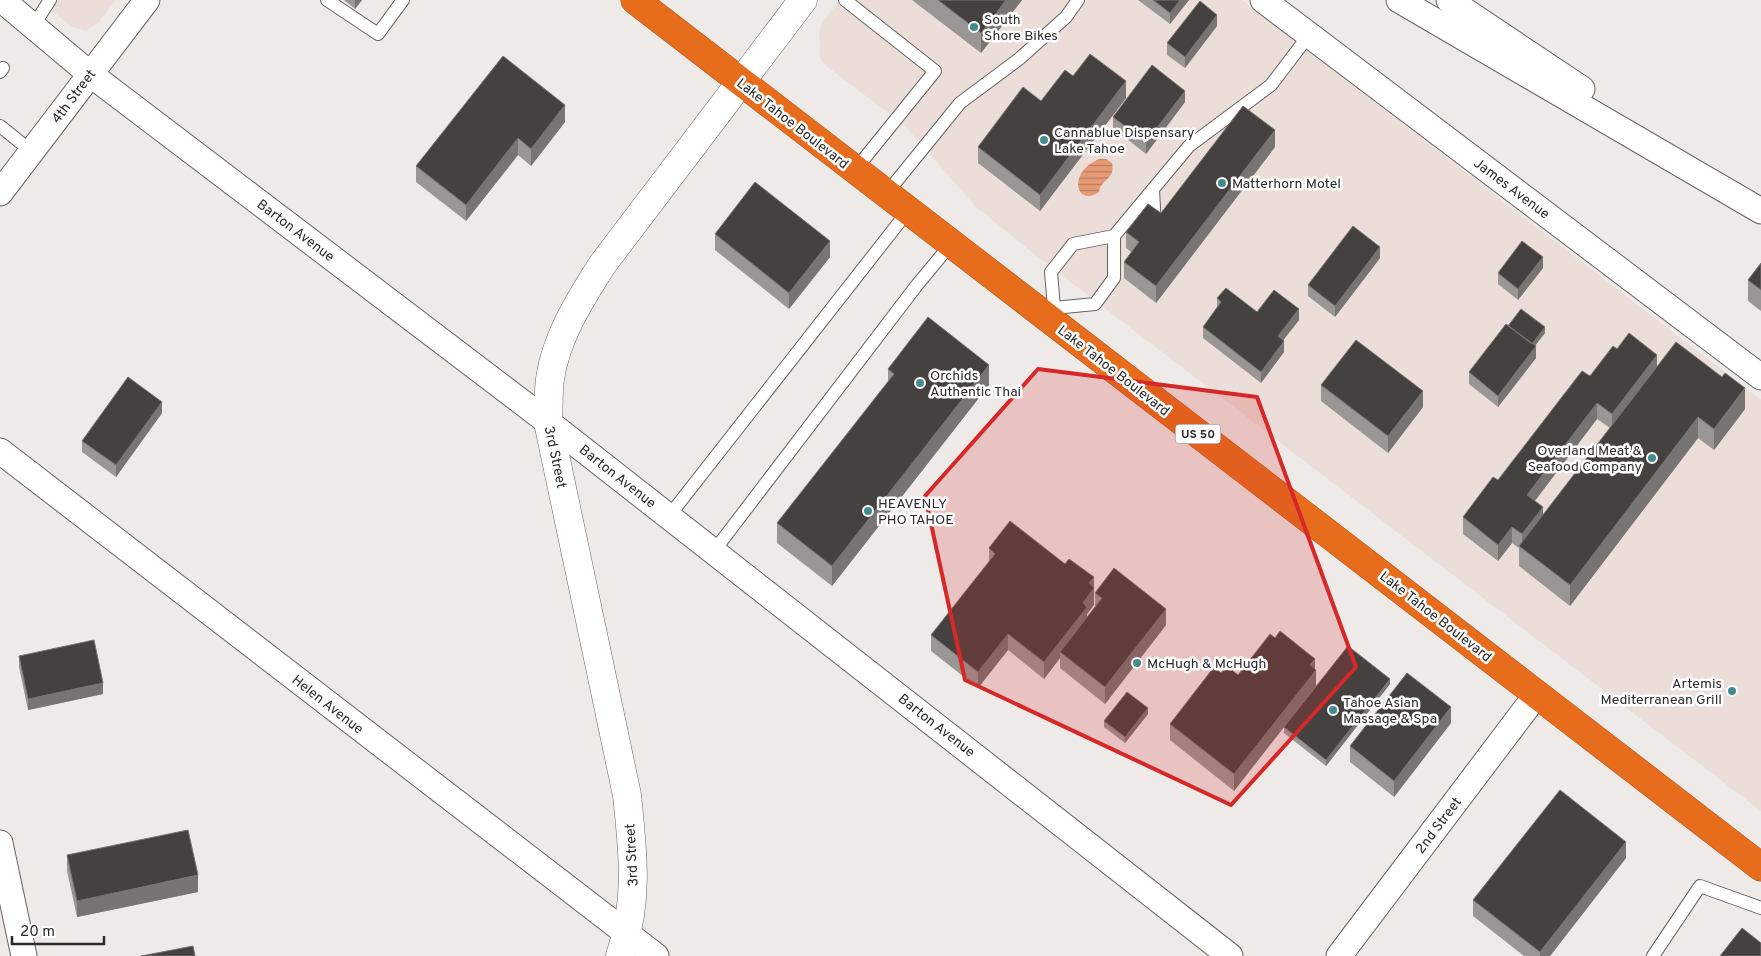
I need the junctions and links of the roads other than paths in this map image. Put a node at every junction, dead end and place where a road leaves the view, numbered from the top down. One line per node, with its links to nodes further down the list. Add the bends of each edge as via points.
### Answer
1 (2, 0): 14 (street, Barton Avenue)
2 (50, 0): 14 (lane)
3 (147, 0): 16 (street, 4th Street)
4 (327, 0): 5 (lane, via 378,34)
5 (403, 0)
6 (635, 0): 17 (highway, Lake Tahoe Boulevard / US 50)
7 (803, 0): 17 (street, 3rd Street)
8 (845, 0): 20 (lane, via 934,71)
9 (1078, 0): 23 (lane, via 1066,17 1019,60 960,103)
10 (1263, 0): 15 (street, James Avenue)
11 (1390, 0): 24 (lane)
12 (1399, 0): 24 (street)
13 (1449, 0): 24 (street)
14 (33, 26): 16 (street, Barton Avenue)
15 (1309, 35): 21 (lane, via 1270,84 1189,146); 32 (street, James Avenue)
16 (90, 74): 19 (street, 4th Street); 33 (street, Barton Avenue)
17 (740, 82): 20 (highway, Lake Tahoe Boulevard / US 50); 33 (street, 3rd Street, via 602,265 581,299 561,339 550,380)
18 (0, 126): 19 (lane)
19 (31, 151): 22 (street, 4th Street)
20 (855, 170): 23 (highway, Lake Tahoe Boulevard / US 50)
21 (1153, 190): 26 (lane); 27 (lane)
22 (0, 193)
23 (886, 194): 25 (highway, Lake Tahoe Boulevard / US 50)
24 (1761, 210)
25 (908, 211): 28 (highway, Lake Tahoe Boulevard / US 50); 35 (lane)
26 (1155, 226)
27 (1114, 236): 30 (lane); 31 (lane, via 1073,244 1051,272)
28 (951, 244): 31 (highway, Lake Tahoe Boulevard / US 50); 36 (lane)
29 (1128, 260): 30 (lane)
30 (1114, 278): 31 (lane, via 1095,304)
31 (1051, 313): 37 (highway, Lake Tahoe Boulevard / US 50)
32 (1761, 377)
33 (548, 422): 35 (street, Barton Avenue); 41 (street, 3rd Street, via 627,795 633,898)
34 (0, 451): 41 (street, Helen Avenue)
35 (669, 516): 36 (street, Barton Avenue)
36 (714, 550): 44 (street, Barton Avenue)
37 (1537, 694): 39 (highway, Lake Tahoe Boulevard / US 50); 45 (street, 2nd Street)
38 (0, 843): 42 (street)
39 (1761, 867)
40 (1761, 908): 46 (lane, via 1700,886)
41 (624, 945): 43 (street, Helen Avenue)
42 (24, 956)
43 (656, 956)
44 (1230, 956)
45 (1339, 956)
46 (1653, 956)

